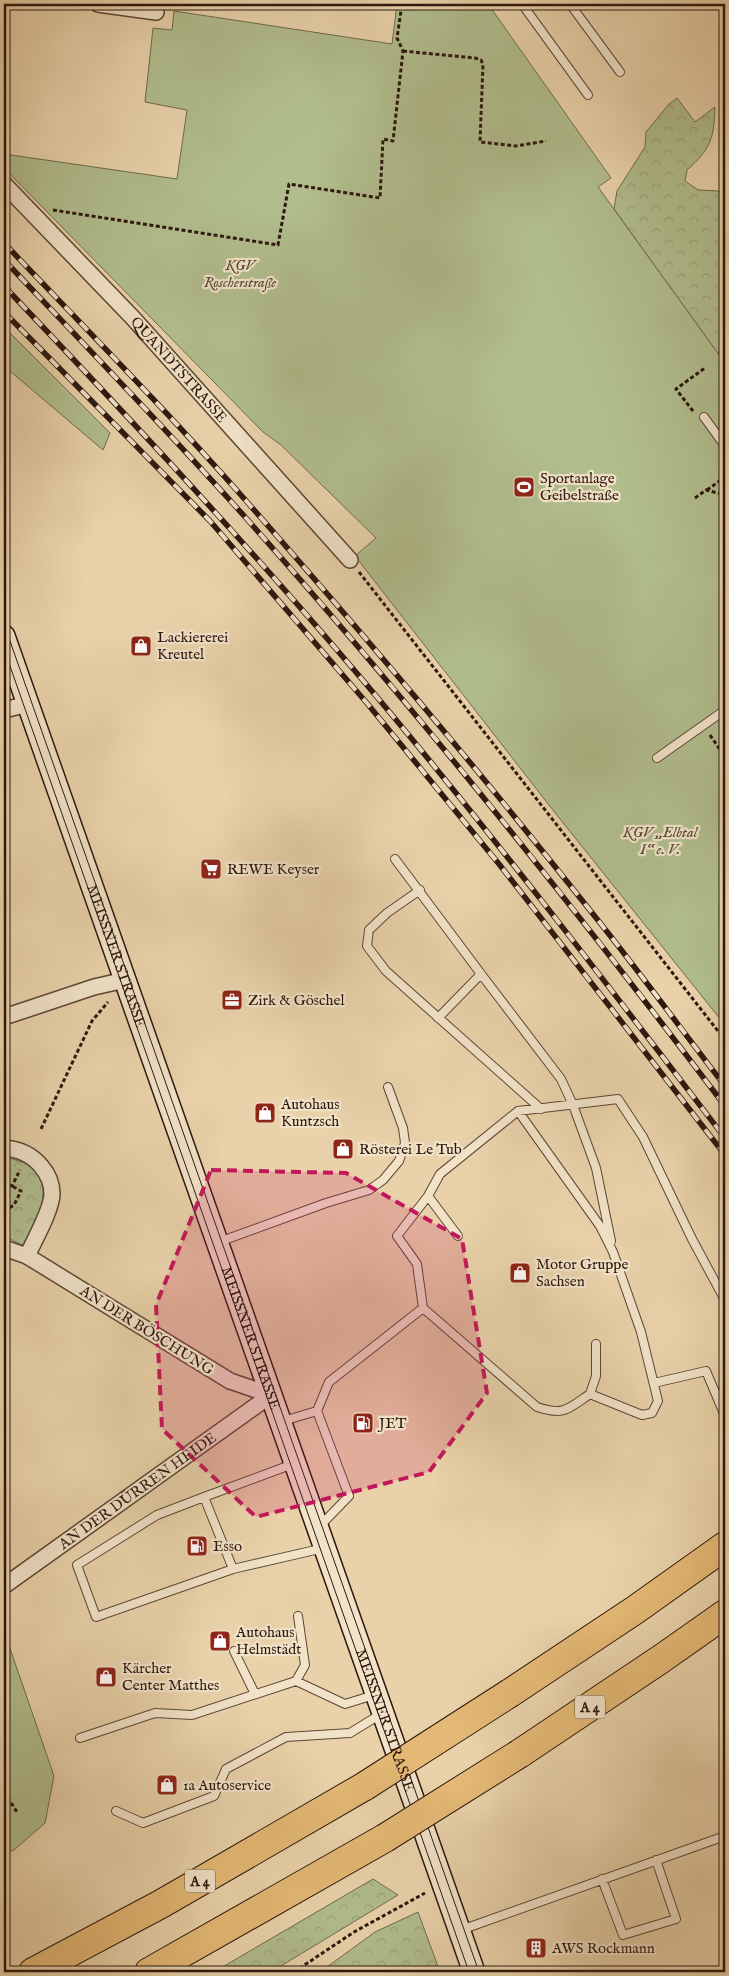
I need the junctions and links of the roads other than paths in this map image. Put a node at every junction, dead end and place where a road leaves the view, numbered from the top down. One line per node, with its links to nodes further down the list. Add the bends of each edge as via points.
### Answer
1 (98, 4): 4 (street)
2 (522, 4): 6 (lane)
3 (570, 4): 5 (lane)
4 (156, 12)
5 (620, 72)
6 (588, 95)
7 (4, 184): 10 (street, QUANDTSTRASSE, via 133,318)
8 (704, 417): 9 (lane)
9 (725, 446)
10 (350, 560)
11 (4, 636): 12 (main road, MEISSNER STRASSE)
12 (28, 704): 13 (street); 19 (main road, MEISSNER STRASSE)
13 (4, 710)
14 (725, 710): 15 (lane)
15 (657, 758)
16 (395, 859): 17 (lane)
17 (420, 890): 18 (lane); 21 (lane, via 369,930 368,946 386,971)
18 (481, 974): 21 (lane); 23 (lane, via 561,1079)
19 (125, 980): 20 (street); 29 (main road, MEISSNER STRASSE)
20 (4, 1017)
21 (438, 1018): 24 (lane)
22 (388, 1087): 29 (lane, via 404,1128 405,1143 399,1161 383,1180 369,1190)
23 (573, 1104): 24 (lane); 31 (lane, via 596,1168); 33 (lane, via 618,1099 643,1137)
24 (540, 1109): 25 (lane)
25 (518, 1111): 27 (lane, via 440,1174); 31 (lane, via 600,1226)
26 (4, 1148): 32 (street, via 16,1148 36,1160 51,1183 52,1196)
27 (428, 1196): 28 (lane); 34 (lane, via 397,1236 417,1264)
28 (458, 1236)
29 (217, 1243): 38 (main road, MEISSNER STRASSE)
30 (4, 1248): 32 (street, AN DER BÖSCHUNG)
31 (613, 1252): 36 (lane, via 641,1332)
32 (27, 1256): 38 (street, AN DER BÖSCHUNG, via 230,1381)
33 (725, 1300)
34 (424, 1308): 37 (lane, via 537,1407 553,1412 568,1409); 39 (lane, via 330,1382)
35 (596, 1344): 37 (lane, via 596,1376)
36 (654, 1383): 37 (lane, via 658,1401 652,1413 642,1416); 40 (lane, via 706,1371)
37 (590, 1394)
38 (271, 1395): 41 (main road, MEISSNER STRASSE); 47 (street, AN DER DÜRREN HEIDE)
39 (317, 1411): 41 (lane); 44 (lane, via 349,1496)
40 (725, 1416)
41 (280, 1422): 42 (main road, MEISSNER STRASSE)
42 (295, 1464): 43 (lane); 44 (main road, MEISSNER STRASSE)
43 (204, 1497): 46 (lane); 46 (lane, via 157,1515 77,1565 96,1617)
44 (321, 1538): 46 (lane, via 298,1554); 53 (main road, MEISSNER STRASSE)
45 (725, 1546): 60 (highway, A 4, bridge, via 635,1610 365,1786 161,1904)
46 (233, 1569)
47 (4, 1586)
48 (725, 1614): 61 (highway, A 4, bridge, via 527,1748 385,1838)
49 (298, 1616): 51 (lane, via 305,1665)
50 (234, 1651): 52 (lane)
51 (296, 1681): 52 (lane); 53 (lane, via 345,1704)
52 (255, 1694): 54 (lane, via 192,1715 155,1713)
53 (380, 1704): 55 (lane, via 350,1733 286,1737 226,1769 214,1796 144,1822); 59 (main road, MEISSNER STRASSE)
54 (80, 1738)
55 (116, 1811)
56 (725, 1836): 57 (lane)
57 (656, 1860): 58 (lane); 58 (lane, via 676,1919 623,1935)
58 (602, 1879): 59 (lane)
59 (460, 1930): 62 (main road, MEISSNER STRASSE)
60 (33, 1972)
61 (149, 1972)
62 (474, 1972)

